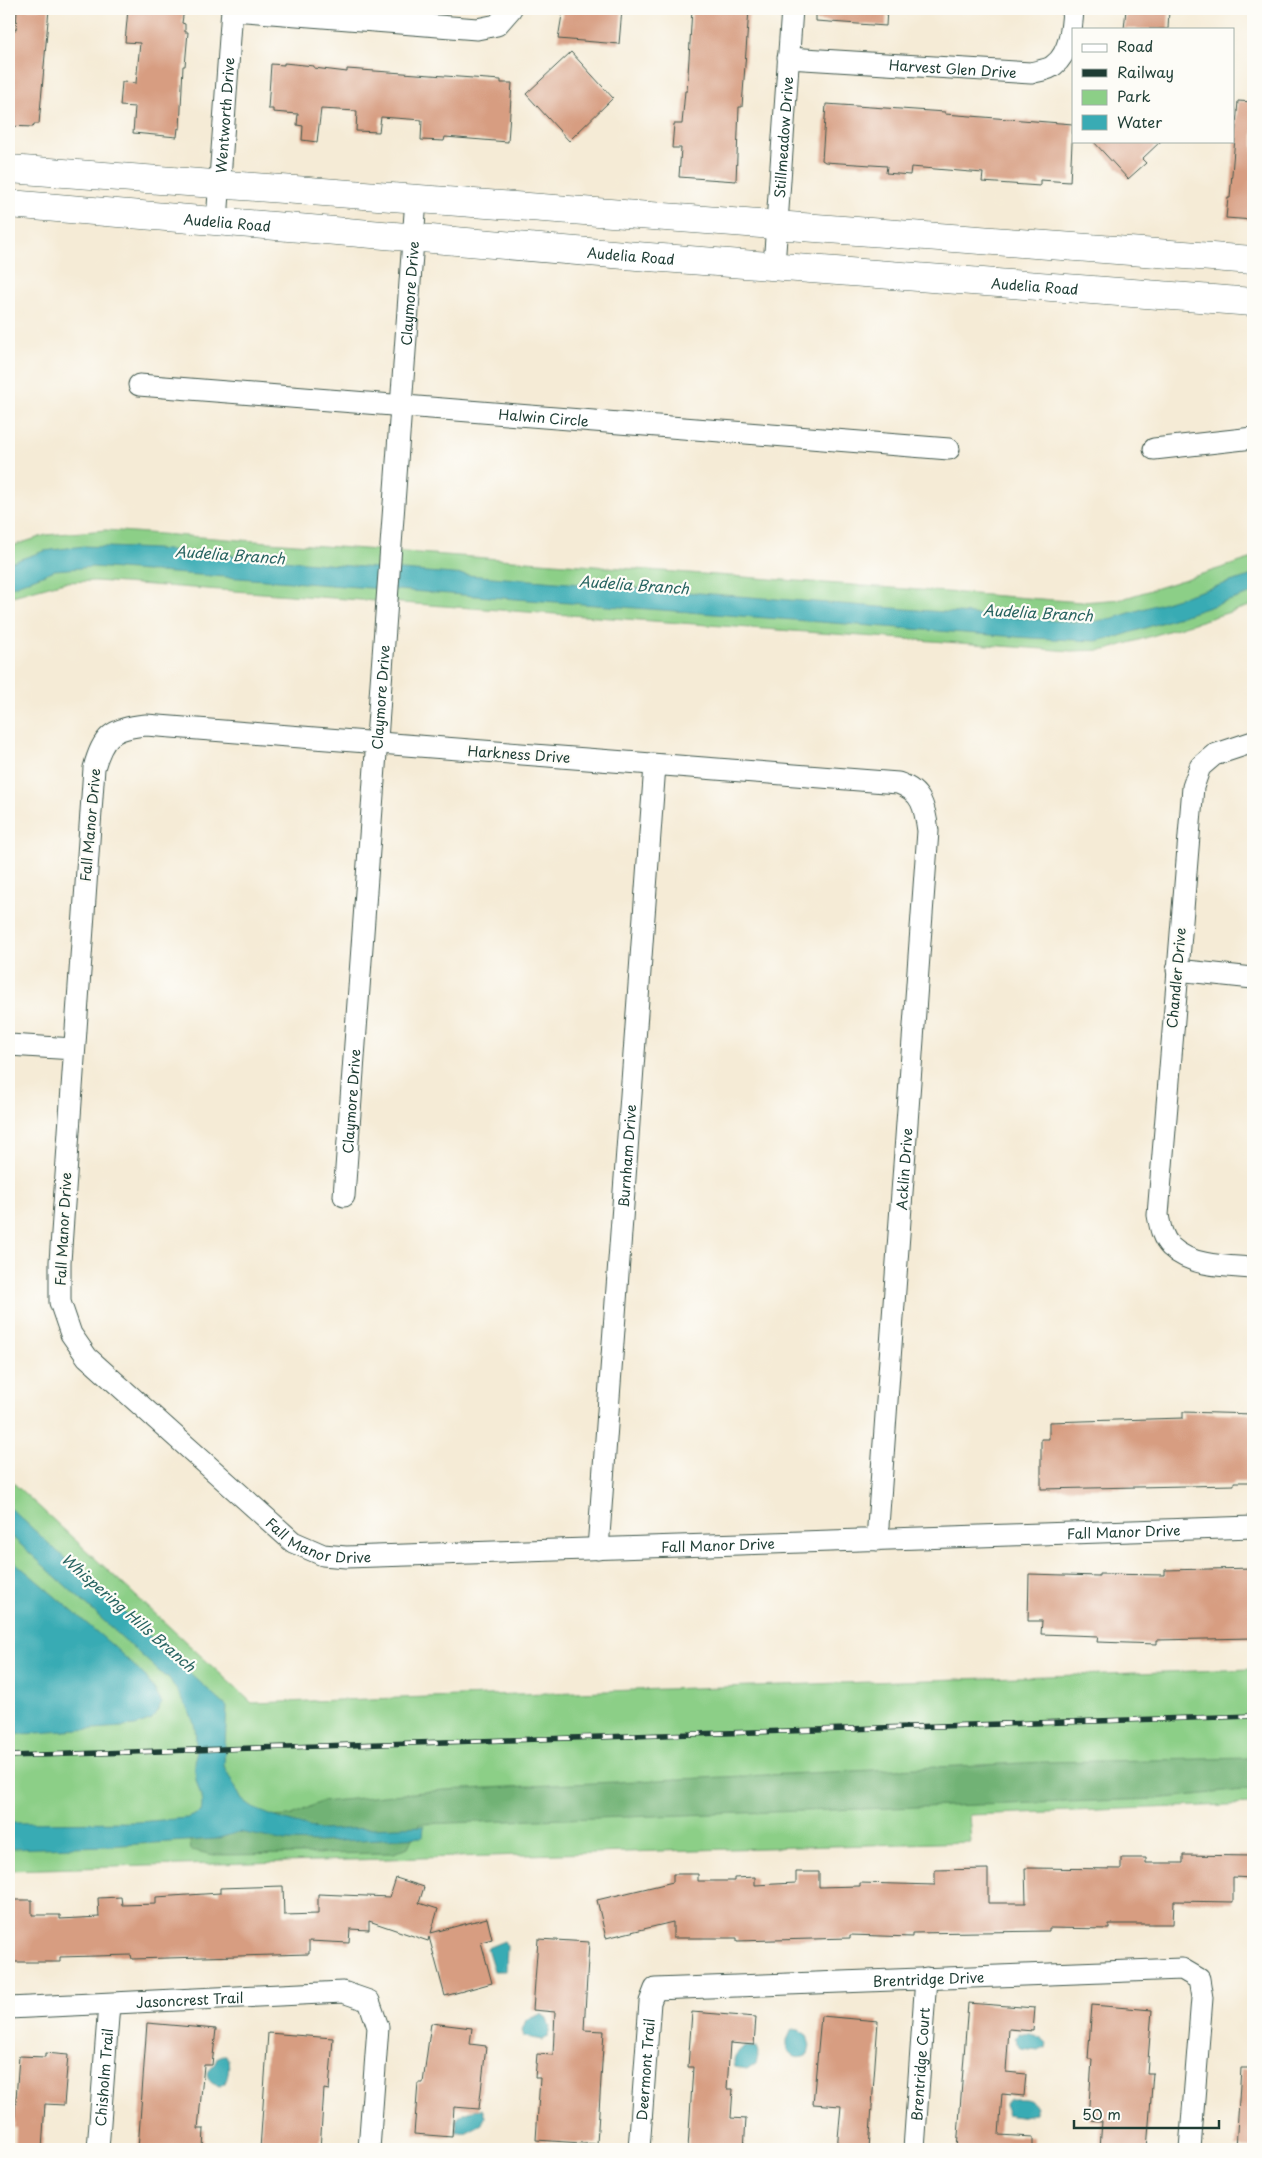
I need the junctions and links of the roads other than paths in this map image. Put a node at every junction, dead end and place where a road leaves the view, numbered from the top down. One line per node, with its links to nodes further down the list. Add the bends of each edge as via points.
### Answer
1 (232, 9): 2 (street, via 476,29 497,25); 7 (street, Wentworth Drive)
2 (510, 9)
3 (792, 9): 5 (street, Stillmeadow Drive)
4 (1073, 9): 5 (street, Harvest Glen Drive, via 1066,49 1054,66 1031,73)
5 (788, 58): 11 (street, Stillmeadow Drive)
6 (9, 169): 7 (main road)
7 (219, 184): 8 (main road); 10 (street, Wentworth Drive)
8 (416, 199): 11 (main road); 12 (street, Claymore Drive)
9 (9, 204): 10 (main road, Audelia Road)
10 (216, 221): 12 (main road, Audelia Road)
11 (777, 226): 13 (main road); 14 (street, Stillmeadow Drive)
12 (414, 237): 14 (main road, Audelia Road); 17 (street, Claymore Drive)
13 (1253, 260)
14 (774, 266): 15 (main road, Audelia Road)
15 (1253, 302)
16 (140, 385): 17 (street, Halwin Circle)
17 (402, 404): 19 (street, Halwin Circle); 23 (street, Claymore Drive)
18 (1253, 438): 20 (street)
19 (949, 449)
20 (1154, 449)
21 (114, 732): 23 (street, Harkness Drive, via 146,725); 29 (street, Fall Manor Drive, via 100,746 94,768)
22 (1253, 742): 26 (street, Chandler Drive, via 1214,755 1200,767 1193,787)
23 (377, 743): 24 (street, Harkness Drive); 30 (street, Claymore Drive)
24 (655, 765): 25 (street, Harkness Drive, via 898,783 910,787); 34 (street, Burnham Drive)
25 (919, 797): 33 (street, Acklin Drive, via 926,813 928,831)
26 (1177, 970): 27 (street); 31 (street, Chandler Drive, via 1158,1215 1161,1232 1171,1247 1188,1257 1214,1265)
27 (1253, 978)
28 (9, 1045): 29 (street)
29 (74, 1048): 34 (street, Fall Manor Drive, via 60,1302 70,1334 87,1357 293,1542 323,1555 346,1557)
30 (344, 1196)
31 (1253, 1268)
32 (1253, 1527): 33 (street, Fall Manor Drive)
33 (877, 1540): 34 (street, Fall Manor Drive)
34 (598, 1549)
35 (926, 1978): 36 (street, Brentridge Drive); 42 (street, Brentridge Court); 43 (street, Brentridge Drive, via 1182,1969 1199,1979 1202,1998)
36 (655, 1989): 41 (street, Deermont Trail, via 650,2002)
37 (109, 2004): 38 (street, Jasoncrest Trail); 39 (street, Chisholm Trail); 40 (street, Jasoncrest Trail, via 343,1992 369,2001 378,2027)
38 (9, 2008)
39 (98, 2149)
40 (369, 2149)
41 (639, 2149)
42 (914, 2149)
43 (1190, 2149)

